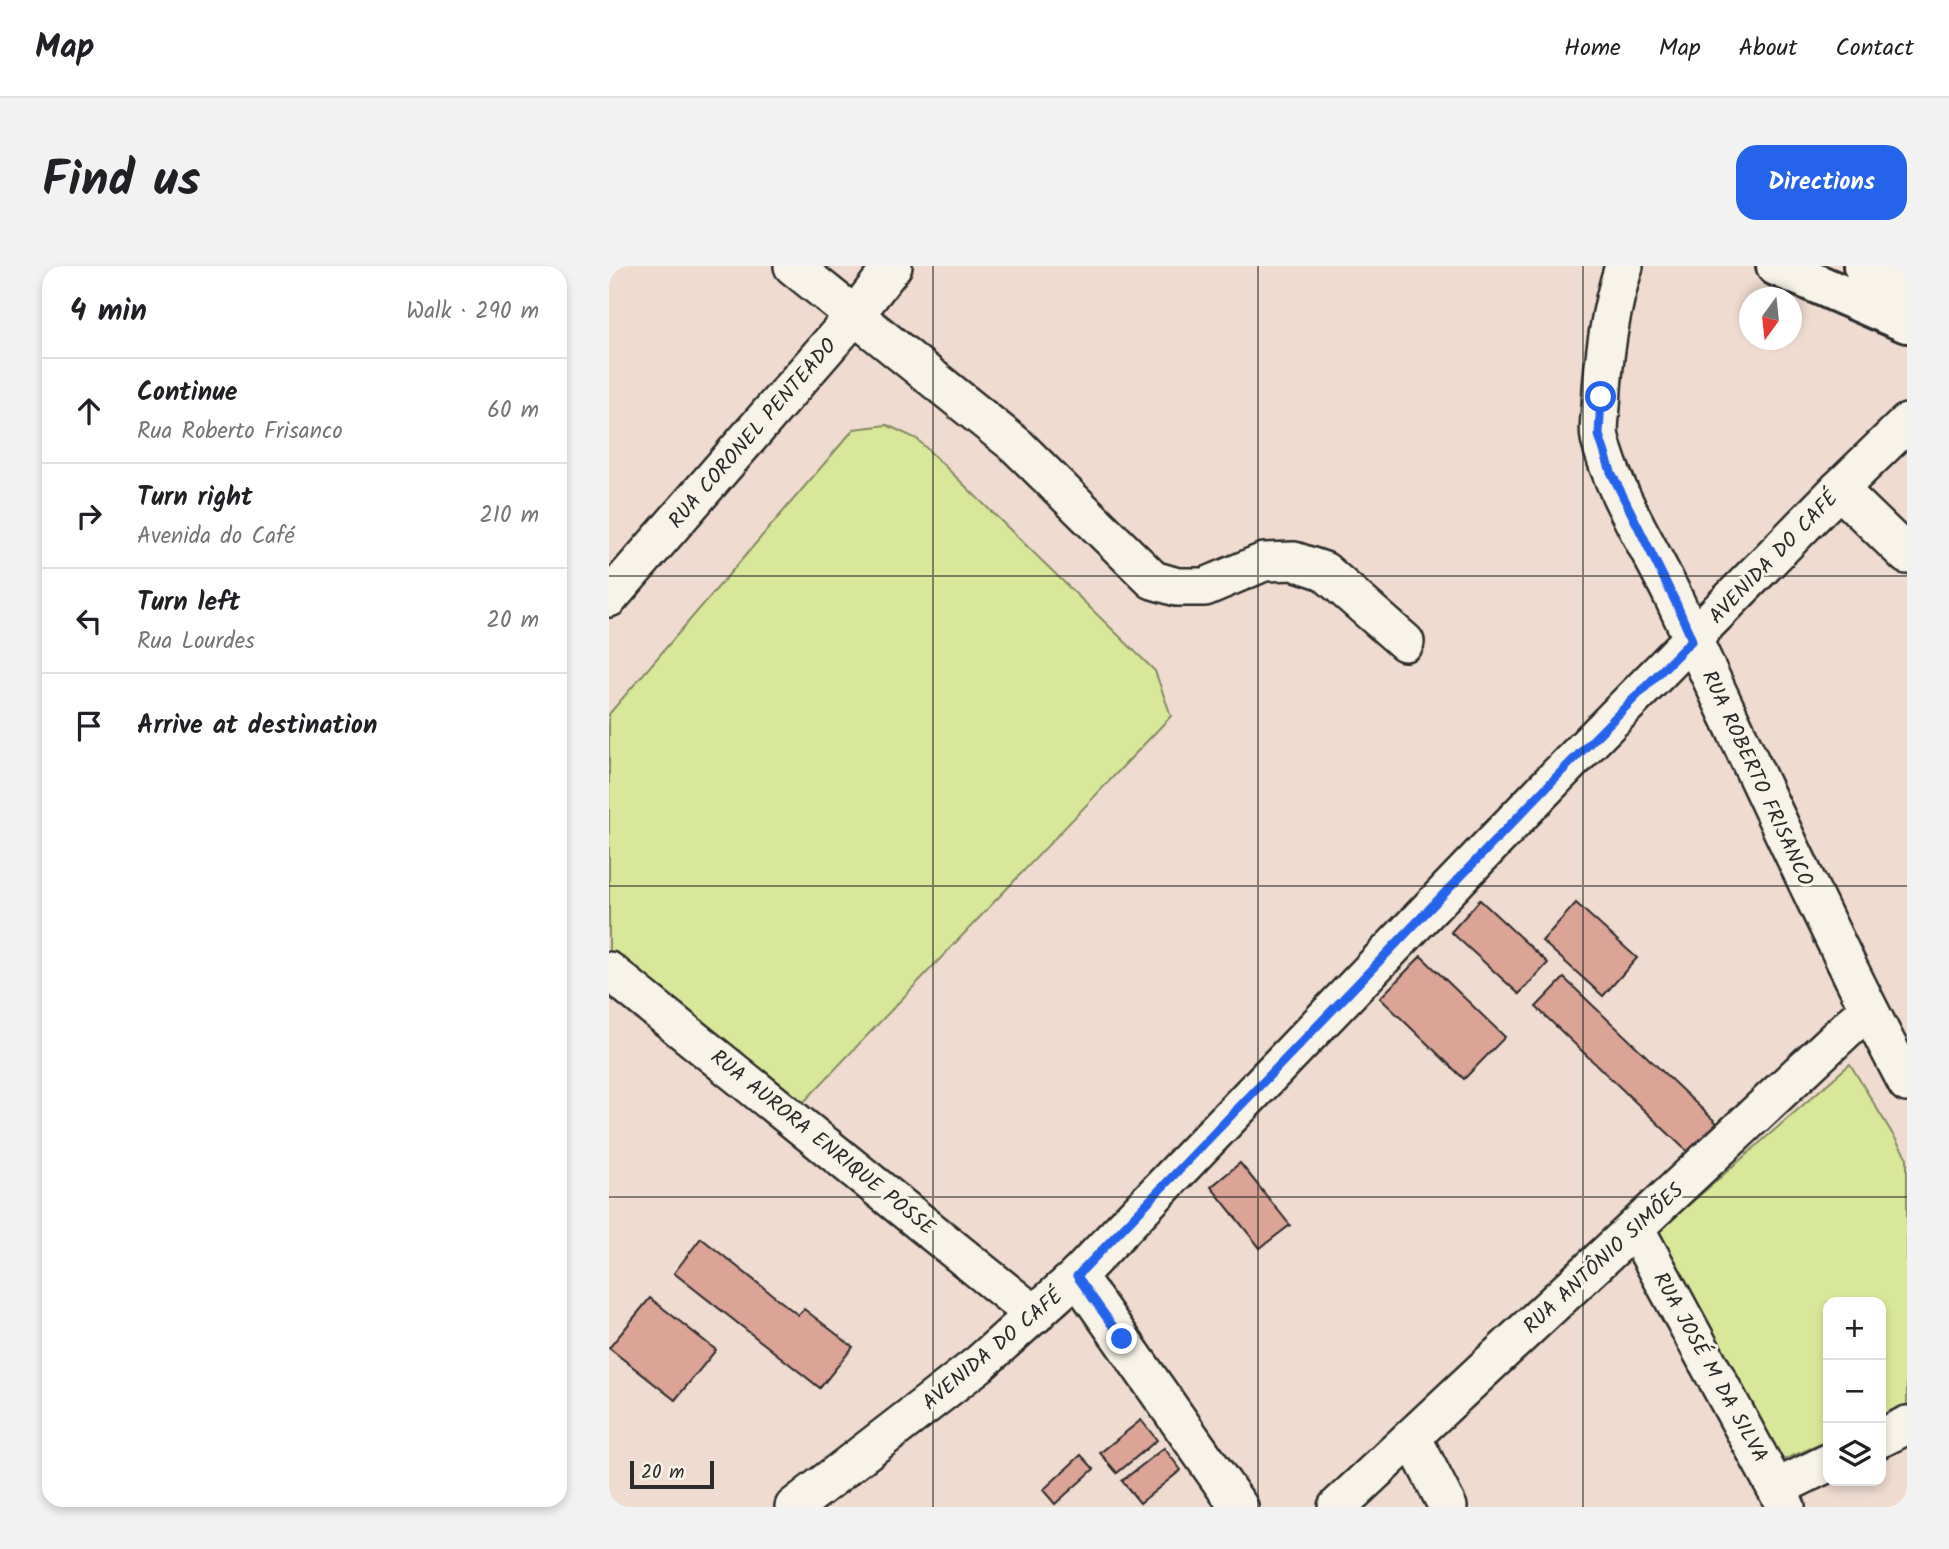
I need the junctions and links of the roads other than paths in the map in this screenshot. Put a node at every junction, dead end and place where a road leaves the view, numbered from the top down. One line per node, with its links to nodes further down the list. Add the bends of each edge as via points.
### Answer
1 (793, 266): 7 (street)
2 (893, 266): 7 (street, RUA CORONEL PENTEADO)
3 (1624, 266): 13 (street, RUA ROBERTO FRISANCO, via 1606,354 1599,435 1611,472)
4 (1776, 266): 8 (main road)
5 (1863, 266): 6 (main road)
6 (1907, 284)
7 (855, 315): 12 (street, RUA CORONEL PENTEADO); 14 (street, via 1017,446 1153,580 1177,587 1205,587 1264,562 1294,561 1324,571)
8 (1907, 323)
9 (1907, 423): 10 (street, AVENIDA DO CAFÉ)
10 (1839, 489): 11 (street); 13 (street, AVENIDA DO CAFÉ)
11 (1907, 555)
12 (609, 598)
13 (1692, 640): 16 (street, RUA ROBERTO FRISANCO); 19 (street, AVENIDA DO CAFÉ)
14 (1405, 642)
15 (609, 971): 20 (street, RUA AURORA ENRIQUE POSSE)
16 (1868, 1009): 17 (street, RUA ROBERTO FRISANCO); 18 (street, RUA ANTÔNIO SIMÕES)
17 (1907, 1083)
18 (1635, 1228): 23 (street, RUA ANTÔNIO SIMÕES); 25 (street, RUA JOSÉ M DA SILVA)
19 (1077, 1276): 20 (street, AVENIDA DO CAFÉ); 27 (street)
20 (1035, 1315): 26 (street, AVENIDA DO CAFÉ)
21 (1907, 1425): 22 (street)
22 (1886, 1436)
23 (1412, 1437): 28 (street, RUA ANTÔNIO SIMÕES); 29 (street)
24 (1823, 1467): 25 (street)
25 (1781, 1497)
26 (794, 1507)
27 (1239, 1507)
28 (1337, 1507)
29 (1448, 1507)

